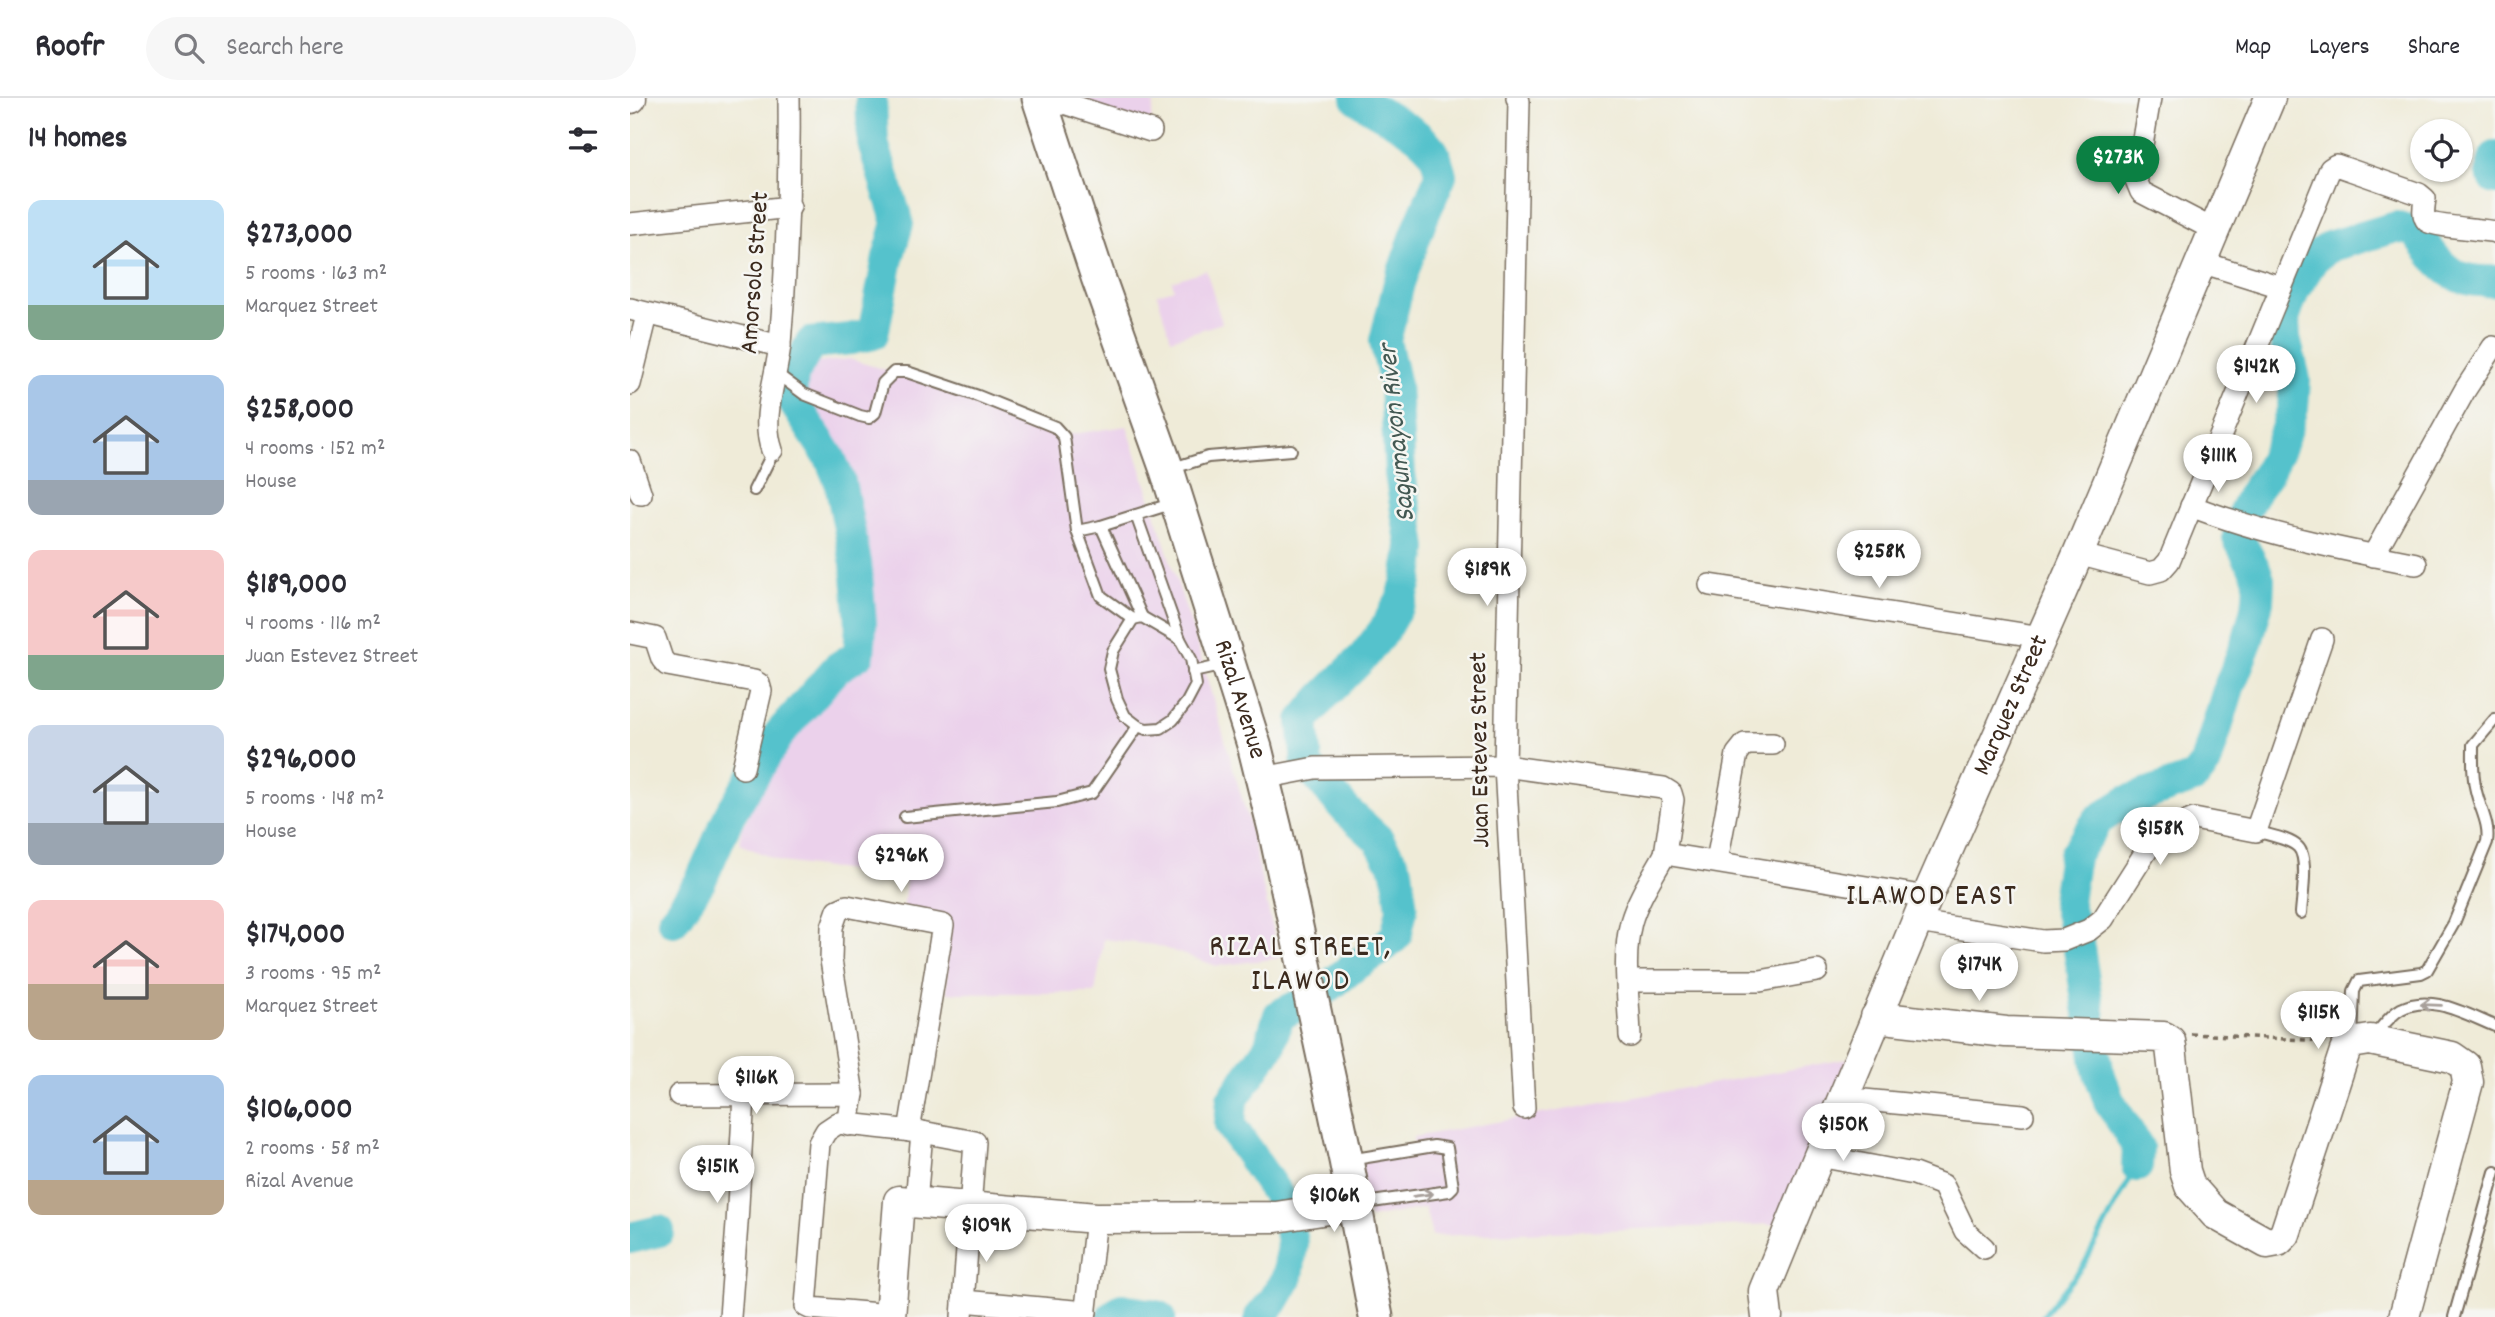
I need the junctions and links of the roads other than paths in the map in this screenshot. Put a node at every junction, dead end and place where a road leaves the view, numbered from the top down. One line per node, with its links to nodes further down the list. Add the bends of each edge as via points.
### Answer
1 (789, 98): 7 (street, Amorsolo Street)
2 (2150, 98): 9 (street, via 2138,187)
3 (2270, 98): 9 (street, Marquez Street)
4 (1521, 99): 43 (street, Juan Estevez Street)
5 (1045, 102): 6 (street, via 1064,103); 21 (main road, Rizal Avenue, via 1098,277)
6 (1151, 131)
7 (790, 207): 8 (street); 14 (street, Amorsolo Street)
8 (630, 224)
9 (2214, 230): 11 (street, Marquez Street)
10 (2495, 232): 12 (street, via 2437,225 2424,215 2425,199 2419,194 2336,165 2330,169)
11 (2201, 262): 12 (street); 29 (street, Marquez Street)
12 (2281, 288): 25 (street)
13 (639, 312): 14 (street); 17 (street)
14 (780, 346): 16 (street, Amorsolo Street)
15 (2491, 359): 30 (street, via 2465,390)
16 (782, 378): 18 (street, Amorsolo Street, via 767,428); 28 (lane, via 804,394 869,418 875,414 883,383 894,372 906,372 1055,427 1064,437)
17 (630, 384)
18 (772, 450): 22 (lane)
19 (1291, 450): 21 (lane, via 1208,457)
20 (630, 461): 23 (street)
21 (1167, 470): 24 (main road, Rizal Avenue)
22 (754, 490)
23 (641, 494)
24 (1177, 502): 26 (lane); 38 (main road, Rizal Avenue)
25 (2192, 506): 29 (street, via 2161,570 2151,573); 30 (street, via 2320,545)
26 (1136, 515): 27 (lane); 36 (lane)
27 (1101, 526): 28 (lane); 33 (lane)
28 (1077, 531): 33 (lane, via 1101,596)
29 (2078, 554): 35 (street, Marquez Street)
30 (2373, 555): 31 (street)
31 (2416, 564)
32 (1710, 585): 35 (street)
33 (1138, 618): 36 (lane); 41 (lane, via 1113,651 1109,670 1125,716)
34 (630, 633): 44 (street, via 655,638 667,665 759,684)
35 (2041, 637): 51 (street, Marquez Street)
36 (1180, 639): 39 (lane)
37 (2322, 639): 48 (street)
38 (1229, 664): 39 (lane); 45 (main road, Rizal Avenue, via 1246,714)
39 (1193, 672): 41 (lane, via 1196,685 1173,720 1161,728)
40 (2495, 719): 47 (lane, via 2473,745 2472,774)
41 (1138, 726): 46 (lane, via 1092,793 1057,802)
42 (1773, 744): 50 (street, via 1745,744 1737,754)
43 (1504, 766): 45 (street, via 1315,768); 49 (street, via 1662,788 1673,800); 63 (street, Juan Estevez Street)
44 (743, 768)
45 (1278, 775): 68 (main road, Rizal Avenue, via 1306,978)
46 (905, 817)
47 (2490, 821): 58 (lane, via 2487,842 2454,923 2427,970 2355,985)
48 (2256, 831): 51 (street, via 2194,819 2166,830 2152,842 2104,919 2064,940 2043,942); 52 (lane, via 2296,845 2302,853)
49 (1665, 854): 50 (street); 54 (street, via 1631,922)
50 (1717, 861): 51 (street)
51 (1922, 910): 55 (street, Marquez Street)
52 (2301, 913)
53 (1817, 971): 54 (street, via 1760,981)
54 (1628, 981): 57 (street)
55 (1877, 1017): 58 (street, via 2007,1032 2164,1037 2170,1041 2190,1186 2215,1214 2267,1243 2285,1234 2345,1051); 62 (street, Marquez Street)
56 (2495, 1026): 58 (lane, one-way to 58, via 2439,1004 2424,1004 2402,1008)
57 (1630, 1036)
58 (2361, 1042): 82 (street, via 2452,1057 2465,1066 2468,1082)
59 (853, 1094): 61 (street); 65 (street); 66 (street, via 831,960 832,927 838,910 848,906 943,925)
60 (679, 1095): 61 (street)
61 (744, 1095): 79 (street)
62 (1843, 1098): 64 (street); 67 (street, Marquez Street)
63 (1524, 1108)
64 (2024, 1115)
65 (848, 1125): 66 (street); 78 (street, via 826,1130 819,1143 806,1306)
66 (916, 1132): 70 (street); 72 (street, via 975,1142)
67 (1819, 1156): 74 (street, via 1914,1174 1943,1185 1965,1231); 81 (street, Marquez Street, via 1764,1291)
68 (1346, 1160): 71 (main road, Rizal Avenue); 71 (lane, one-way to 68, via 1449,1191 1453,1187 1447,1148 1434,1146)
69 (2495, 1172): 83 (lane)
70 (916, 1203): 72 (street); 78 (street, via 903,1200 897,1204)
71 (1355, 1205): 73 (street, via 1290,1215); 80 (main road, Rizal Avenue)
72 (969, 1209): 73 (street); 75 (street)
73 (1096, 1218): 77 (street)
74 (1984, 1248)
75 (962, 1309): 76 (street)
76 (1040, 1313): 77 (street)
77 (1085, 1314)
78 (890, 1316)
79 (730, 1317)
80 (1376, 1317)
81 (1767, 1317)
82 (2404, 1317)
83 (2454, 1317)

